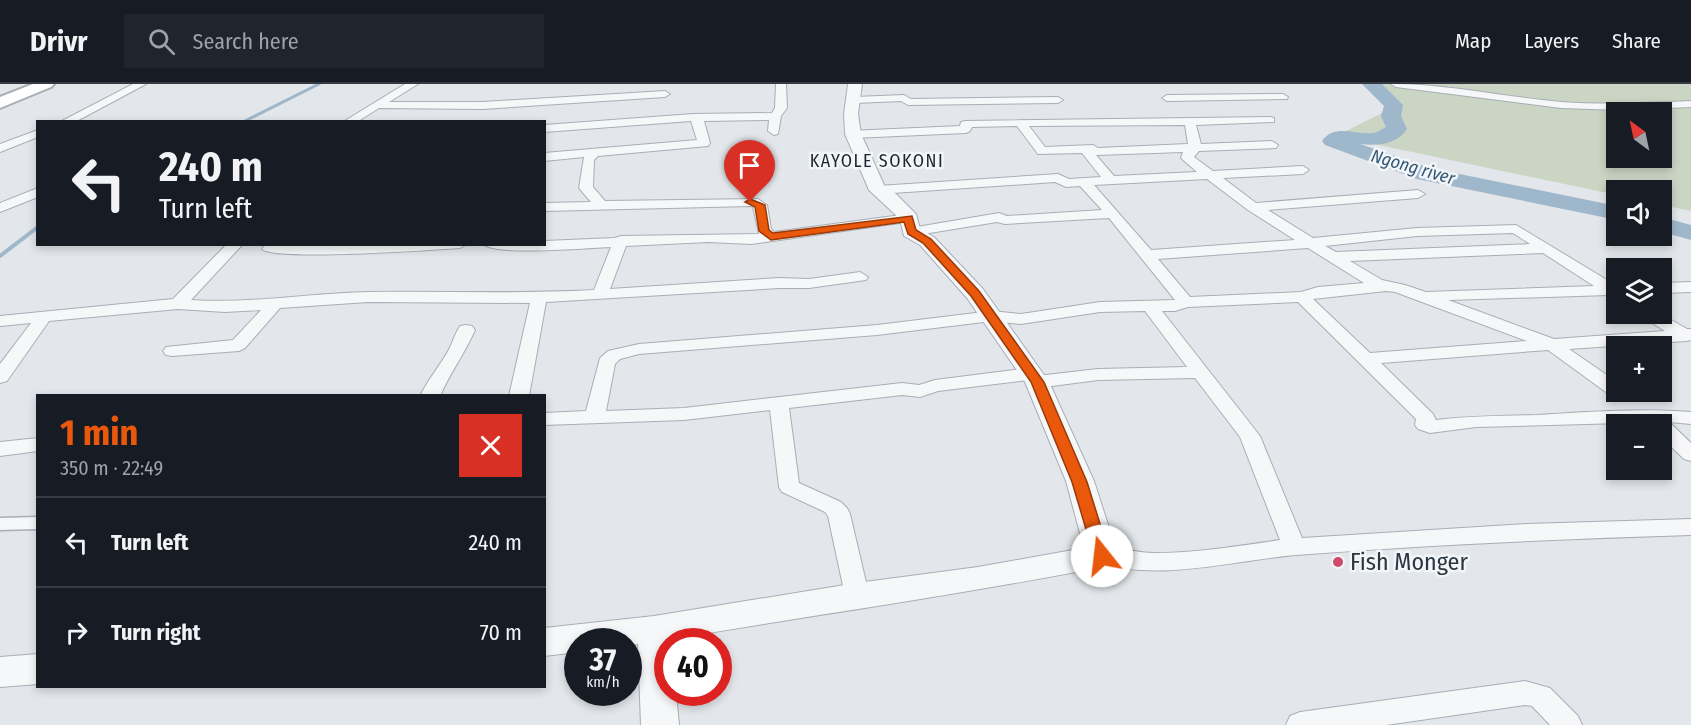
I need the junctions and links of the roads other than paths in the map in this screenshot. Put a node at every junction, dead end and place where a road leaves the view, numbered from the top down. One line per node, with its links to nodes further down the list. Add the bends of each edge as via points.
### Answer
1 (46, 84): 17 (main road)
2 (141, 84): 22 (street)
3 (413, 84): 18 (street)
4 (781, 84): 20 (street, via 781,108)
5 (900, 84): 13 (street)
6 (1047, 84): 15 (street)
7 (1223, 84): 11 (street)
8 (1396, 84): 19 (street, via 1561,105)
9 (855, 92): 13 (street); 33 (street)
10 (1204, 97): 11 (street); 14 (street); 25 (street)
11 (1231, 97): 12 (street)
12 (1283, 97)
13 (904, 98): 15 (street, via 908,102)
14 (1167, 98)
15 (1058, 100): 28 (street)
16 (664, 102): 18 (street, via 587,91 423,109); 21 (street); 29 (street)
17 (0, 103)
18 (376, 105): 23 (street)
19 (1691, 105)
20 (775, 116): 21 (street); 31 (street)
21 (695, 118): 38 (street, via 704,143)
22 (69, 120)
23 (351, 120)
24 (1190, 120): 25 (street); 28 (street); 36 (street)
25 (1208, 120): 26 (street)
26 (1270, 120)
27 (1020, 122): 28 (street); 33 (street, via 965,124 966,129); 37 (street, via 1042,151)
28 (1073, 124): 37 (street)
29 (600, 125): 30 (street); 38 (street)
30 (546, 129)
31 (774, 131)
32 (36, 134): 35 (street)
33 (853, 134): 44 (street)
34 (1272, 145): 36 (street)
35 (0, 148)
36 (1196, 148): 37 (street); 41 (street, via 1187,158)
37 (1094, 150): 42 (street, via 1087,153)
38 (594, 154): 39 (street); 47 (street, via 588,160 586,188)
39 (546, 157)
40 (1303, 170): 41 (street)
41 (1211, 175): 42 (street); 49 (street)
42 (1111, 181): 43 (street)
43 (1083, 182): 44 (street, via 1066,183 1058,178); 51 (street)
44 (878, 190): 52 (street, via 890,198)
45 (36, 192): 50 (street)
46 (1418, 194): 49 (street)
47 (600, 206): 48 (street); 53 (street, via 753,202 760,205 764,231)
48 (546, 207)
49 (1253, 207): 55 (street)
50 (1, 209)
51 (1113, 214): 52 (street, via 1005,220 999,217); 61 (street)
52 (910, 225): 53 (street); 77 (street)
53 (771, 237): 54 (street)
54 (621, 240): 56 (street); 69 (street)
55 (1311, 243): 60 (street, via 1417,232 1516,229); 61 (street); 62 (street)
56 (546, 245)
57 (234, 246): 75 (street)
58 (272, 246): 59 (street, via 270,249 318,250)
59 (413, 246)
60 (1546, 248): 62 (street); 64 (street)
61 (1145, 255): 73 (street)
62 (1333, 257): 65 (street)
63 (860, 277): 69 (street, via 797,286 770,284)
64 (1606, 285)
65 (1382, 287): 70 (street); 71 (street, via 1391,286)
66 (1691, 287): 67 (street)
67 (1672, 288)
68 (1606, 291): 71 (street)
69 (600, 294): 72 (street)
70 (1302, 297): 73 (street); 85 (street)
71 (1422, 297): 83 (street)
72 (539, 298): 74 (street, via 368,297); 91 (street)
73 (1185, 302): 76 (street)
74 (275, 303): 75 (street, via 225,307); 84 (street, via 239,344 227,350)
75 (178, 304): 78 (street)
76 (1150, 307): 77 (street, via 1100,307 1021,319); 86 (street)
77 (992, 316): 88 (street); 95 (street, via 877,330 639,349 614,355 606,362)
78 (44, 317): 79 (street); 87 (street)
79 (0, 321)
80 (1668, 324): 82 (street)
81 (466, 330): 90 (street)
82 (1689, 336): 83 (street)
83 (1551, 345): 85 (street); 89 (street)
84 (172, 351)
85 (1366, 359): 99 (street, via 1426,418 1425,425 1430,427 1476,421)
86 (1200, 372): 88 (street); 107 (street, via 1250,436)
87 (0, 377)
88 (1033, 378): 93 (street); 108 (street, via 1080,482)
89 (1606, 383)
90 (431, 394)
91 (519, 394)
92 (1631, 402): 94 (street)
93 (779, 403): 95 (street, via 684,414); 109 (street, via 790,486 839,514)
94 (1647, 414)
95 (595, 416): 97 (street)
96 (1691, 418): 98 (street)
97 (546, 419)
98 (1672, 420)
99 (1606, 422)
100 (1672, 436): 103 (street)
101 (36, 444): 102 (street)
102 (0, 449)
103 (1691, 454)
104 (36, 523): 105 (street)
105 (0, 524)
106 (1691, 527): 107 (street, via 1527,532)
107 (1294, 547): 108 (street, via 1203,560 1152,562)
108 (1102, 556): 109 (street, via 978,579)
109 (857, 595): 110 (street)
110 (660, 628)
111 (654, 629): 112 (street)
112 (546, 642)
113 (36, 669): 114 (street)
114 (0, 672)
115 (659, 706): 117 (street)
116 (1406, 718): 118 (street); 119 (street, via 1525,693 1540,696)
117 (660, 725)
118 (1300, 725)
119 (1568, 725)

